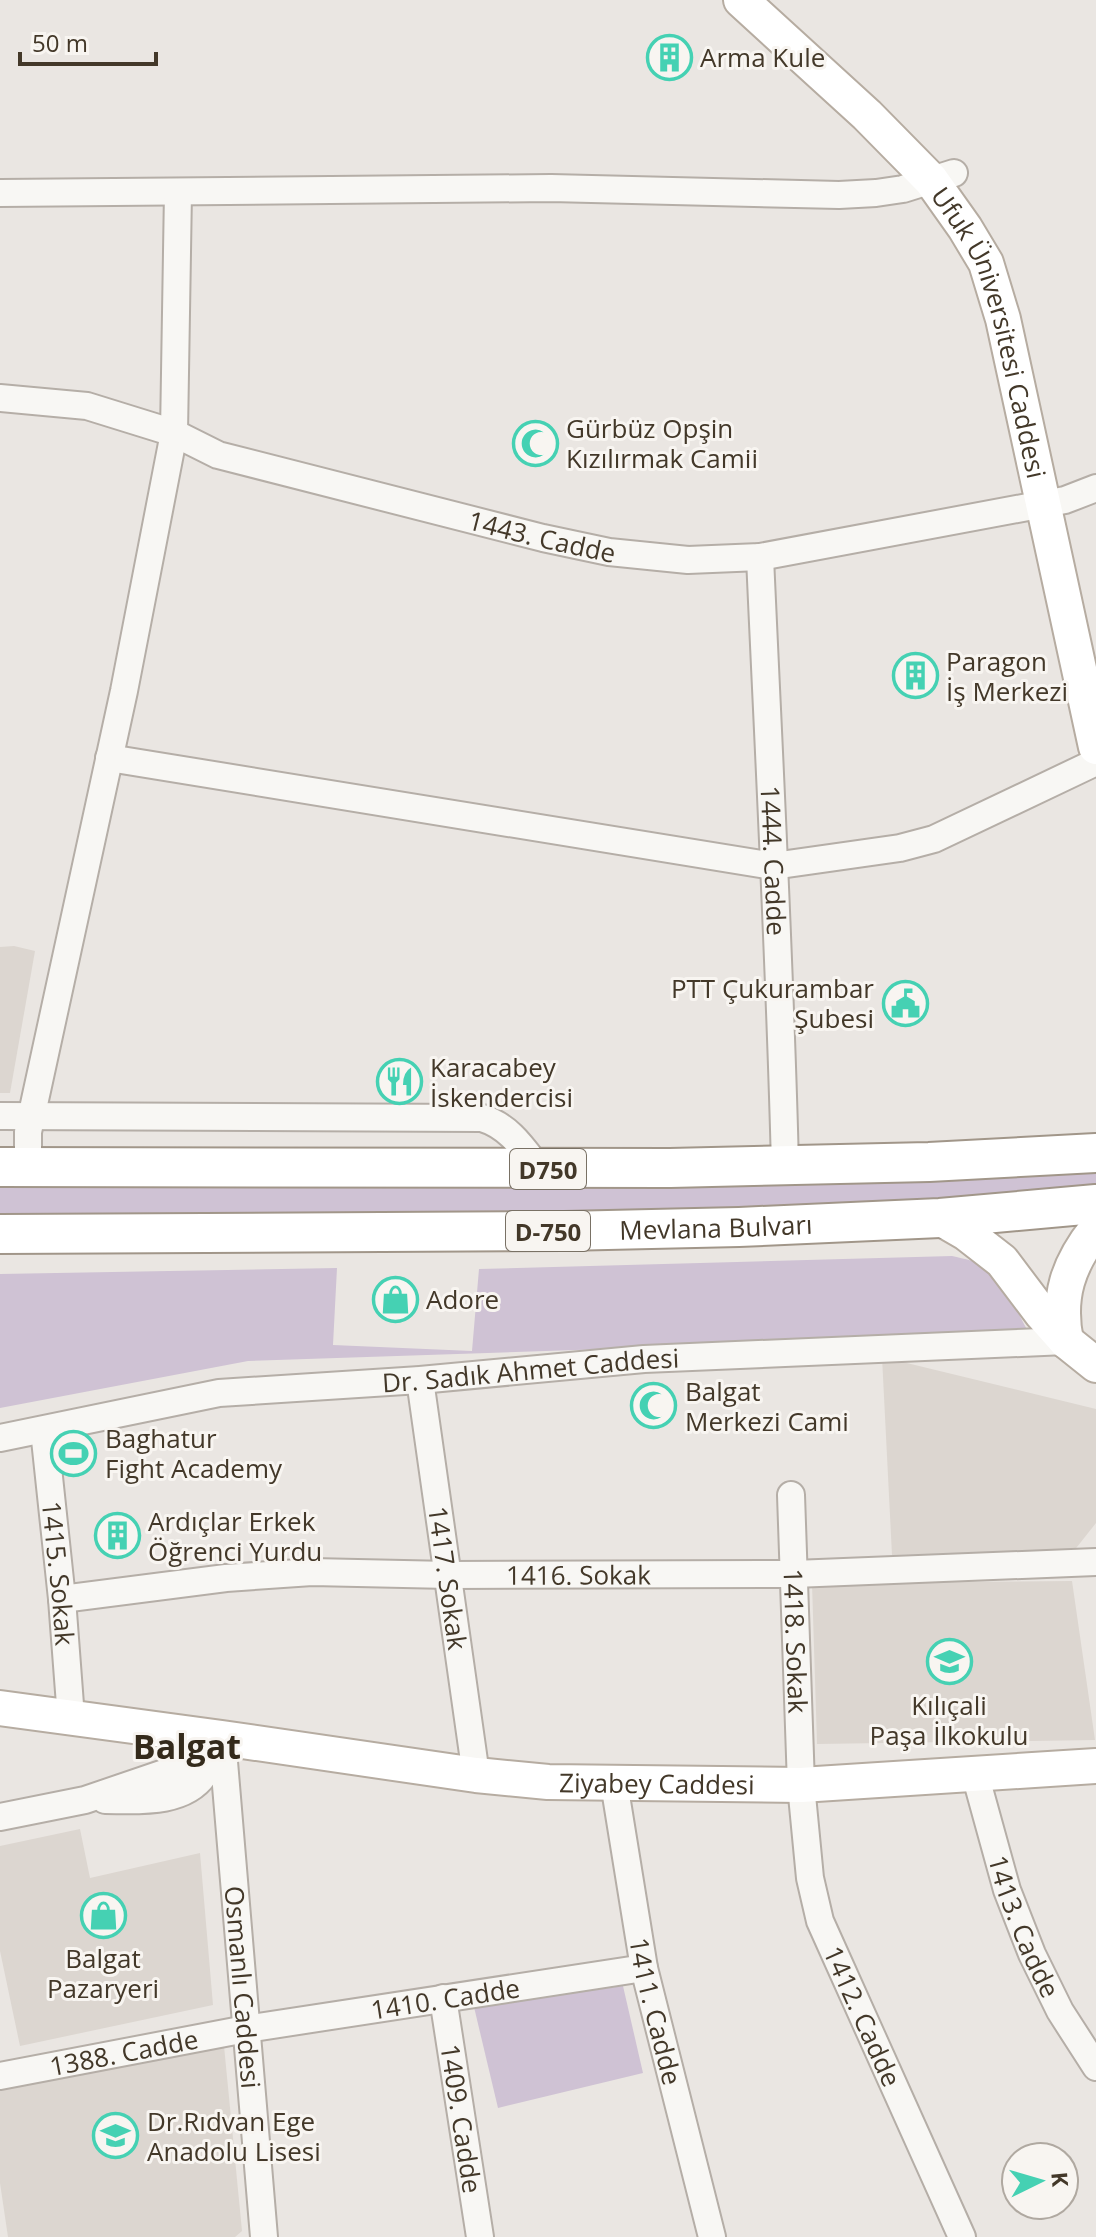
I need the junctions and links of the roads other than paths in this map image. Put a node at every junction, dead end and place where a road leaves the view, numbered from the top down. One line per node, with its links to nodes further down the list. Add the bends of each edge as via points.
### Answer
1 (741, 0): 3 (main road, Ufuk Üniversitesi Caddesi)
2 (773, 0): 3 (main road, Ufuk Üniversitesi Caddesi, via 907,124)
3 (942, 176): 4 (street, via 903,189 839,195 551,188); 8 (main road, Ufuk Üniversitesi Caddesi, via 991,226 1007,260)
4 (178, 192): 5 (street); 7 (street)
5 (0, 193)
6 (0, 398): 7 (street, 1443. Cadde, via 87,406)
7 (174, 433): 9 (street, 1443. Cadde, via 218,455 556,541 688,560); 12 (street)
8 (1068, 497): 9 (street, 1443. Cadde); 10 (main road, Ufuk Üniversitesi Caddesi); 11 (main road, Ufuk Üniversitesi Caddesi)
9 (760, 557): 14 (street, 1444. Cadde)
10 (1096, 637)
11 (1096, 747)
12 (109, 758): 14 (street); 16 (street)
13 (1096, 762): 14 (street, via 934,839)
14 (773, 866): 18 (street, 1444. Cadde)
15 (0, 1116): 16 (street)
16 (32, 1116): 19 (street); 20 (street, via 482,1118 513,1136)
17 (1096, 1153): 18 (highway, D750)
18 (785, 1166): 20 (highway, D750)
19 (14, 1167): 20 (highway, D750)
20 (539, 1169)
21 (1096, 1204): 22 (highway, Mevlana Bulvarı / D-750)
22 (940, 1218): 24 (highway, Mevlana Bulvarı / D-750, via 564,1231); 25 (main road, via 1002,1261)
23 (1096, 1229): 25 (main road, via 1078,1256 1063,1295)
24 (0, 1234)
25 (1066, 1341): 26 (main road); 27 (street, Dr. Sadık Ahmet Caddesi, via 644,1359)
26 (1096, 1365)
27 (420, 1380): 28 (street, Dr. Sadık Ahmet Caddesi, via 219,1393); 33 (street, 1417. Sokak)
28 (44, 1430): 29 (street, Dr. Sadık Ahmet Caddesi); 34 (street, 1415. Sokak)
29 (0, 1438)
30 (791, 1495): 32 (street, 1418. Sokak)
31 (1096, 1562): 32 (street, 1416. Sokak)
32 (794, 1574): 33 (street, 1416. Sokak); 42 (street, 1418. Sokak)
33 (449, 1575): 34 (street, 1416. Sokak, via 312,1572); 40 (street, 1417. Sokak)
34 (62, 1599): 36 (street, 1415. Sokak)
35 (0, 1708): 36 (main road, Ziyabey Caddesi)
36 (71, 1718): 37 (main road, Ziyabey Caddesi)
37 (222, 1738): 40 (main road, Ziyabey Caddesi); 43 (street, via 203,1778 160,1799 85,1800); 46 (street, Osmanlı Caddesi)
38 (1096, 1766): 39 (main road, Ziyabey Caddesi)
39 (975, 1774): 42 (main road, Ziyabey Caddesi); 47 (street, 1413. Cadde, via 1007,1890 1032,1954)
40 (476, 1775): 41 (main road, Ziyabey Caddesi)
41 (614, 1783): 42 (main road, Ziyabey Caddesi); 44 (street, 1411. Cadde)
42 (801, 1785): 52 (street, 1412. Cadde, via 820,1921)
43 (0, 1817)
44 (644, 1968): 45 (street, 1410. Cadde); 51 (street, 1411. Cadde)
45 (443, 1998): 46 (street, 1410. Cadde); 50 (street, 1409. Cadde)
46 (246, 2029): 48 (street, 1388. Cadde); 49 (street, Osmanlı Caddesi)
47 (1096, 2067)
48 (0, 2076)
49 (264, 2237)
50 (480, 2237)
51 (712, 2237)
52 (962, 2237)

